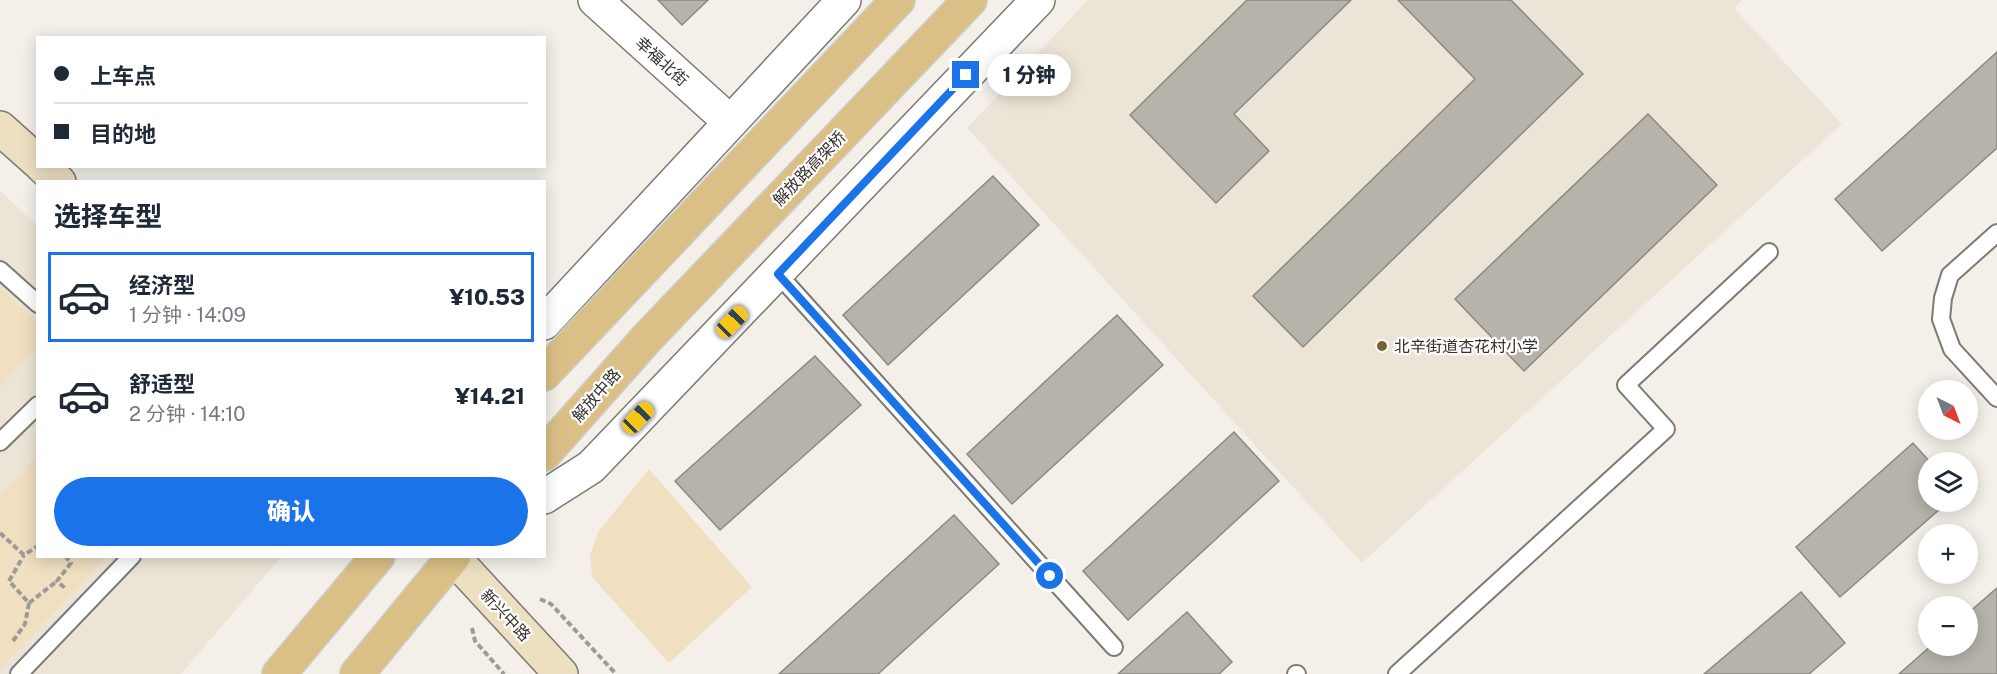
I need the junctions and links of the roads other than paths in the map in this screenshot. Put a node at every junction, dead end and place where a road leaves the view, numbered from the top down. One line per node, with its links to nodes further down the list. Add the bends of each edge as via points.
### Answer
1 (595, 0): 6 (street, 幸福北街)
2 (844, 0): 6 (street)
3 (898, 0): 18 (main road)
4 (970, 0): 17 (main road, 解放路高架桥)
5 (1038, 0): 14 (street)
6 (729, 122): 16 (street)
7 (0, 128): 8 (main road)
8 (36, 160)
9 (44, 168): 10 (main road)
10 (57, 180)
11 (1997, 233): 19 (lane, via 1950,275 1941,319 1952,349)
12 (1769, 252): 33 (lane, via 1626,385 1666,429)
13 (0, 270): 15 (lane)
14 (778, 274): 23 (street, via 591,467); 28 (lane)
15 (36, 302)
16 (546, 321)
17 (648, 337): 22 (main road, 解放中路)
18 (546, 372)
19 (1997, 398)
20 (36, 407): 21 (lane)
21 (0, 442)
22 (546, 452)
23 (546, 496)
24 (130, 558): 29 (lane)
25 (376, 558): 30 (main road)
26 (452, 558): 31 (main road)
27 (454, 558): 32 (main road, 新兴中路)
28 (1114, 647)
29 (19, 674)
30 (279, 674)
31 (357, 674)
32 (561, 674)
33 (1397, 674)

